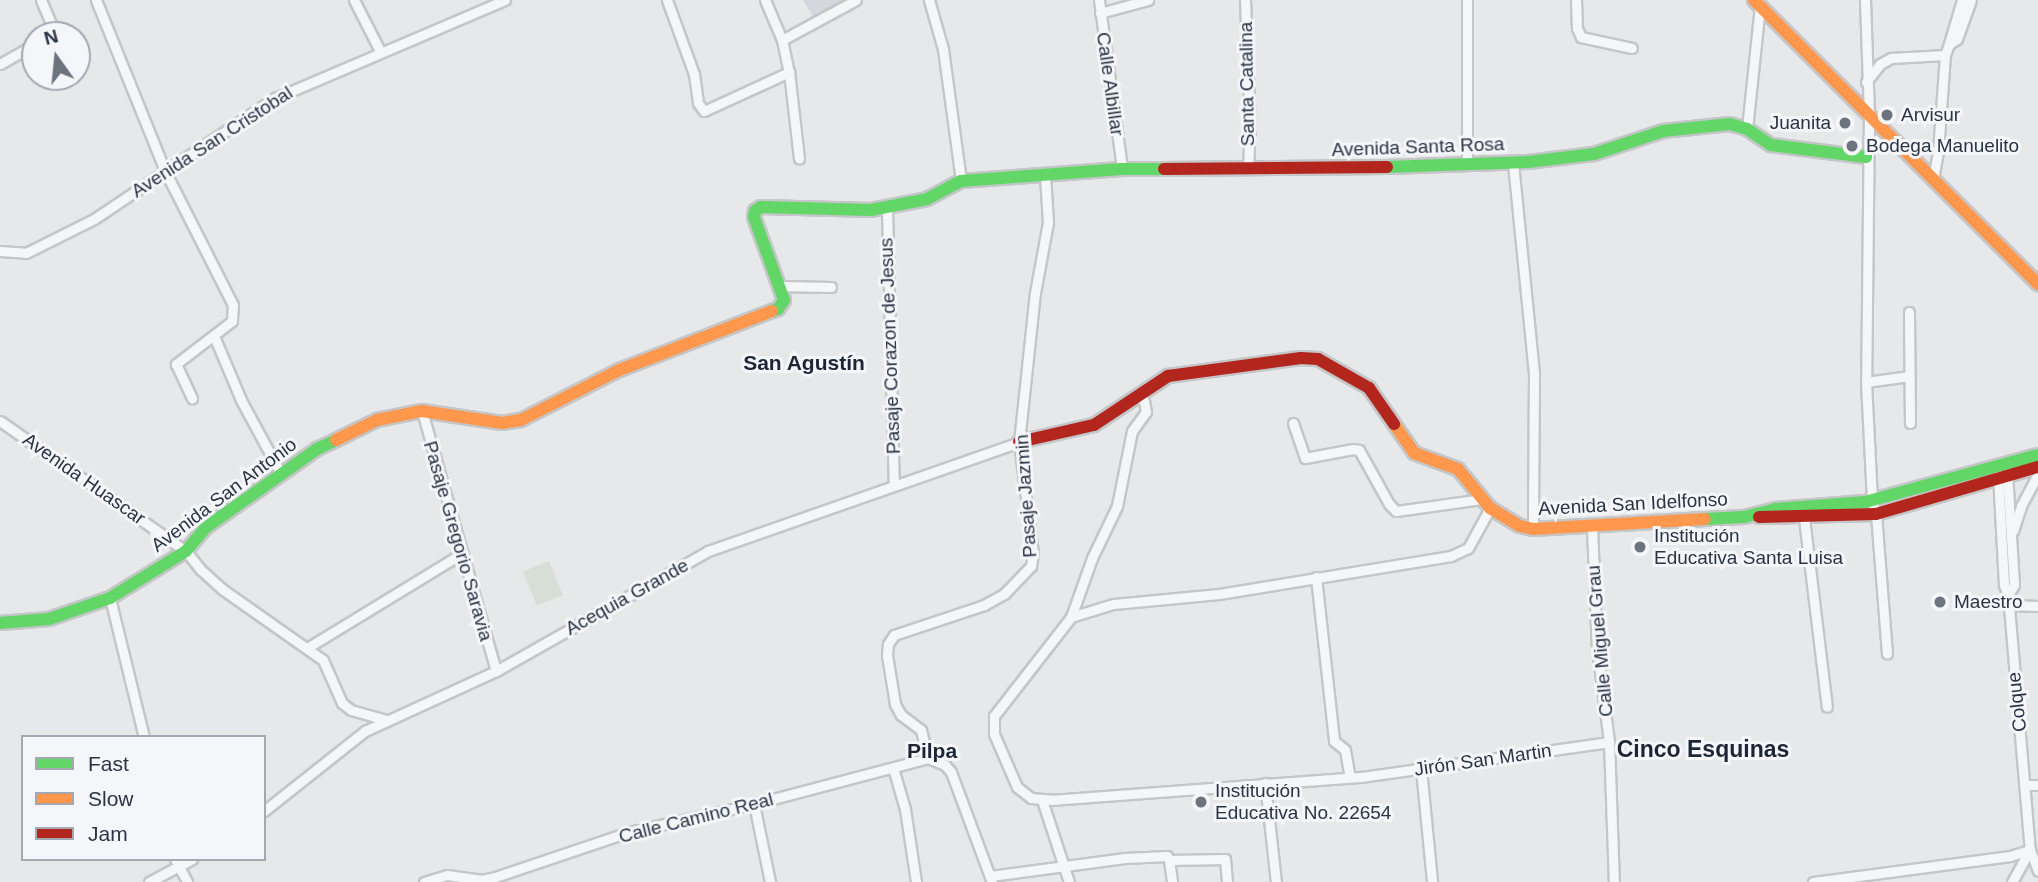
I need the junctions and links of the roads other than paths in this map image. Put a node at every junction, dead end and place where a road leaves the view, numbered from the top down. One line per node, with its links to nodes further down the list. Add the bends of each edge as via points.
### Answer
1 (41, 0): 19 (street)
2 (96, 0): 37 (street)
3 (354, 0): 23 (street)
4 (505, 0): 23 (street, Avenida San Cristobal)
5 (667, 0): 27 (street, via 694,74 701,108 710,111)
6 (765, 0): 20 (street)
7 (856, 0): 20 (street)
8 (929, 0): 40 (street, via 943,49)
9 (1099, 0): 18 (street, Calle Albillar)
10 (1148, 0): 18 (street)
11 (1245, 0): 35 (street, Santa Catalina)
12 (1467, 0): 34 (street)
13 (1576, 0): 22 (street, via 1581,37)
14 (1865, 0): 28 (street)
15 (1962, 0): 21 (street)
16 (1971, 0): 21 (street, via 1957,39)
17 (1757, 3): 29 (main road); 30 (street)
18 (1100, 13): 36 (street, Calle Albillar)
19 (50, 21)
20 (782, 40): 27 (street)
21 (1949, 44): 25 (street)
22 (1632, 48)
23 (380, 51): 37 (street, Avenida San Cristobal, via 275,98)
24 (21, 52): 26 (street)
25 (1945, 55): 28 (street, via 1891,58 1880,64); 39 (street, via 1938,152)
26 (0, 64)
27 (789, 72): 31 (street)
28 (1866, 83): 29 (street)
29 (1869, 112): 32 (street); 39 (main road)
30 (1746, 128): 32 (main road, Avenida Santa Rosa, via 1770,145); 33 (main road, Avenida Santa Rosa, via 1730,124 1663,131 1594,154)
31 (799, 158)
32 (1866, 158): 49 (street)
33 (1514, 163): 34 (main road, Avenida Santa Rosa); 70 (street, via 1534,374)
34 (1467, 164): 35 (main road, Avenida Santa Rosa)
35 (1248, 168): 36 (main road, Avenida Santa Rosa)
36 (1122, 169): 38 (main road, Avenida Santa Rosa)
37 (165, 171): 42 (street, Avenida San Cristobal, via 94,219 34,250); 47 (street, via 233,305 232,321)
38 (1045, 175): 40 (main road, Avenida Santa Rosa); 56 (street, Pasaje Jazmin, via 1048,222 1035,293)
39 (1929, 178): 43 (main road)
40 (961, 181): 41 (main road, via 927,199)
41 (887, 208): 44 (main road, via 761,207 755,211); 63 (street, Pasaje Corazon de Jesus)
42 (0, 251)
43 (2038, 284)
44 (780, 286): 45 (street); 52 (main road, Avenida San Antonio, via 783,304 749,323 617,371 521,419 502,423)
45 (831, 287)
46 (1909, 312): 48 (street)
47 (214, 335): 51 (street, via 176,365); 60 (street, via 241,400)
48 (1910, 376): 49 (street); 55 (street)
49 (1866, 382): 64 (street)
50 (1138, 396): 56 (main road, Avenida San Idelfonso, via 1094,425); 65 (main road, Avenida San Idelfonso, via 1176,375 1318,359 1369,388 1414,453 1458,470); 78 (street, via 1146,412 1132,431 1117,506)
51 (192, 398)
52 (422, 411): 60 (main road, Avenida San Antonio, via 398,413 366,425 317,449); 73 (street, Pasaje Gregorio Saravia)
53 (0, 421): 72 (street, Avenida Huascar)
54 (1293, 423): 65 (street, via 1305,458 1359,450 1396,511)
55 (1910, 423)
56 (1019, 442): 63 (street, Acequia Grande); 87 (street, Pasaje Jazmin, via 1031,566 1004,594 894,635 888,643 895,704 901,715 921,730)
57 (2038, 455): 58 (main road, Avenida San Idelfonso)
58 (2002, 463): 62 (street, Colque); 64 (main road, Avenida San Idelfonso)
59 (2038, 467): 62 (main road, Avenida San Idelfonso)
60 (281, 474): 72 (main road, Avenida San Antonio, via 205,528)
61 (2038, 474): 71 (street, Colque)
62 (2003, 478): 66 (main road, Avenida San Idelfonso); 71 (street, Colque); 76 (street, Colque, via 2004,585)
63 (894, 485): 82 (street, Acequia Grande, via 708,551)
64 (1872, 500): 66 (street); 67 (main road, Avenida San Idelfonso, via 1774,509)
65 (1487, 504): 70 (main road, Avenida San Idelfonso, via 1520,526); 74 (street, via 1473,541 1461,552)
66 (1876, 514): 68 (main road, Avenida San Idelfonso); 81 (street)
67 (1748, 516): 68 (main road, Avenida San Idelfonso); 69 (main road, Avenida San Idelfonso)
68 (1804, 518): 83 (street)
69 (1592, 527): 70 (main road, Avenida San Idelfonso); 86 (street, Calle Miguel Grau, via 1597,649)
70 (1533, 529)
71 (2011, 536): 76 (street, Colque, via 2014,585)
72 (186, 551): 75 (main road, Avenida San Antonio); 80 (street, Avenida Huascar, via 222,589)
73 (461, 554): 80 (street); 82 (street, Pasaje Gregorio Saravia)
74 (1316, 577): 78 (street, via 1219,594 1113,604); 90 (street, via 1334,741 1344,749)
75 (110, 598): 79 (main road, Avenida San Antonio, via 49,619); 85 (street)
76 (2009, 600): 77 (street); 92 (street, Colque)
77 (2038, 606)
78 (1071, 617): 94 (street, via 994,716 994,734 1017,787)
79 (0, 623)
80 (307, 648): 84 (street, Avenida Huascar, via 323,660 342,703)
81 (1887, 654)
82 (496, 671): 84 (street, Acequia Grande)
83 (1827, 707)
84 (386, 720): 96 (street, Acequia Grande, via 365,731)
85 (144, 735)
86 (1609, 742): 89 (street, Jirón San Martin); 114 (street, Calle Miguel Grau)
87 (928, 758): 88 (street, Calle Camino Real); 102 (street, via 951,772)
88 (893, 768): 95 (street, Calle Camino Real); 108 (street, via 905,809)
89 (1421, 769): 90 (street, Jirón San Martin); 113 (street)
90 (1350, 777): 91 (street, Jirón San Martin)
91 (1265, 783): 94 (street, Jirón San Martin); 112 (street)
92 (2026, 785): 93 (street); 97 (street, Colque)
93 (2038, 785)
94 (1042, 800): 100 (street)
95 (754, 804): 106 (street, Calle Camino Real, via 629,832 495,877 481,880 447,875); 107 (street)
96 (266, 809)
97 (2030, 850): 101 (street, Colque); 103 (street); 116 (street)
98 (1169, 860): 100 (street, via 1167,856 1125,858); 110 (street); 111 (street, via 1225,859)
99 (176, 864): 104 (street); 105 (street)
100 (1065, 869): 102 (street); 109 (street)
101 (2038, 871)
102 (991, 879)
103 (1852, 879): 115 (street)
104 (149, 882)
105 (187, 882)
106 (424, 882)
107 (769, 882)
108 (916, 882)
109 (1069, 882)
110 (1172, 882)
111 (1227, 882)
112 (1276, 882)
113 (1432, 882)
114 (1614, 882)
115 (1813, 882)
116 (2012, 882)

